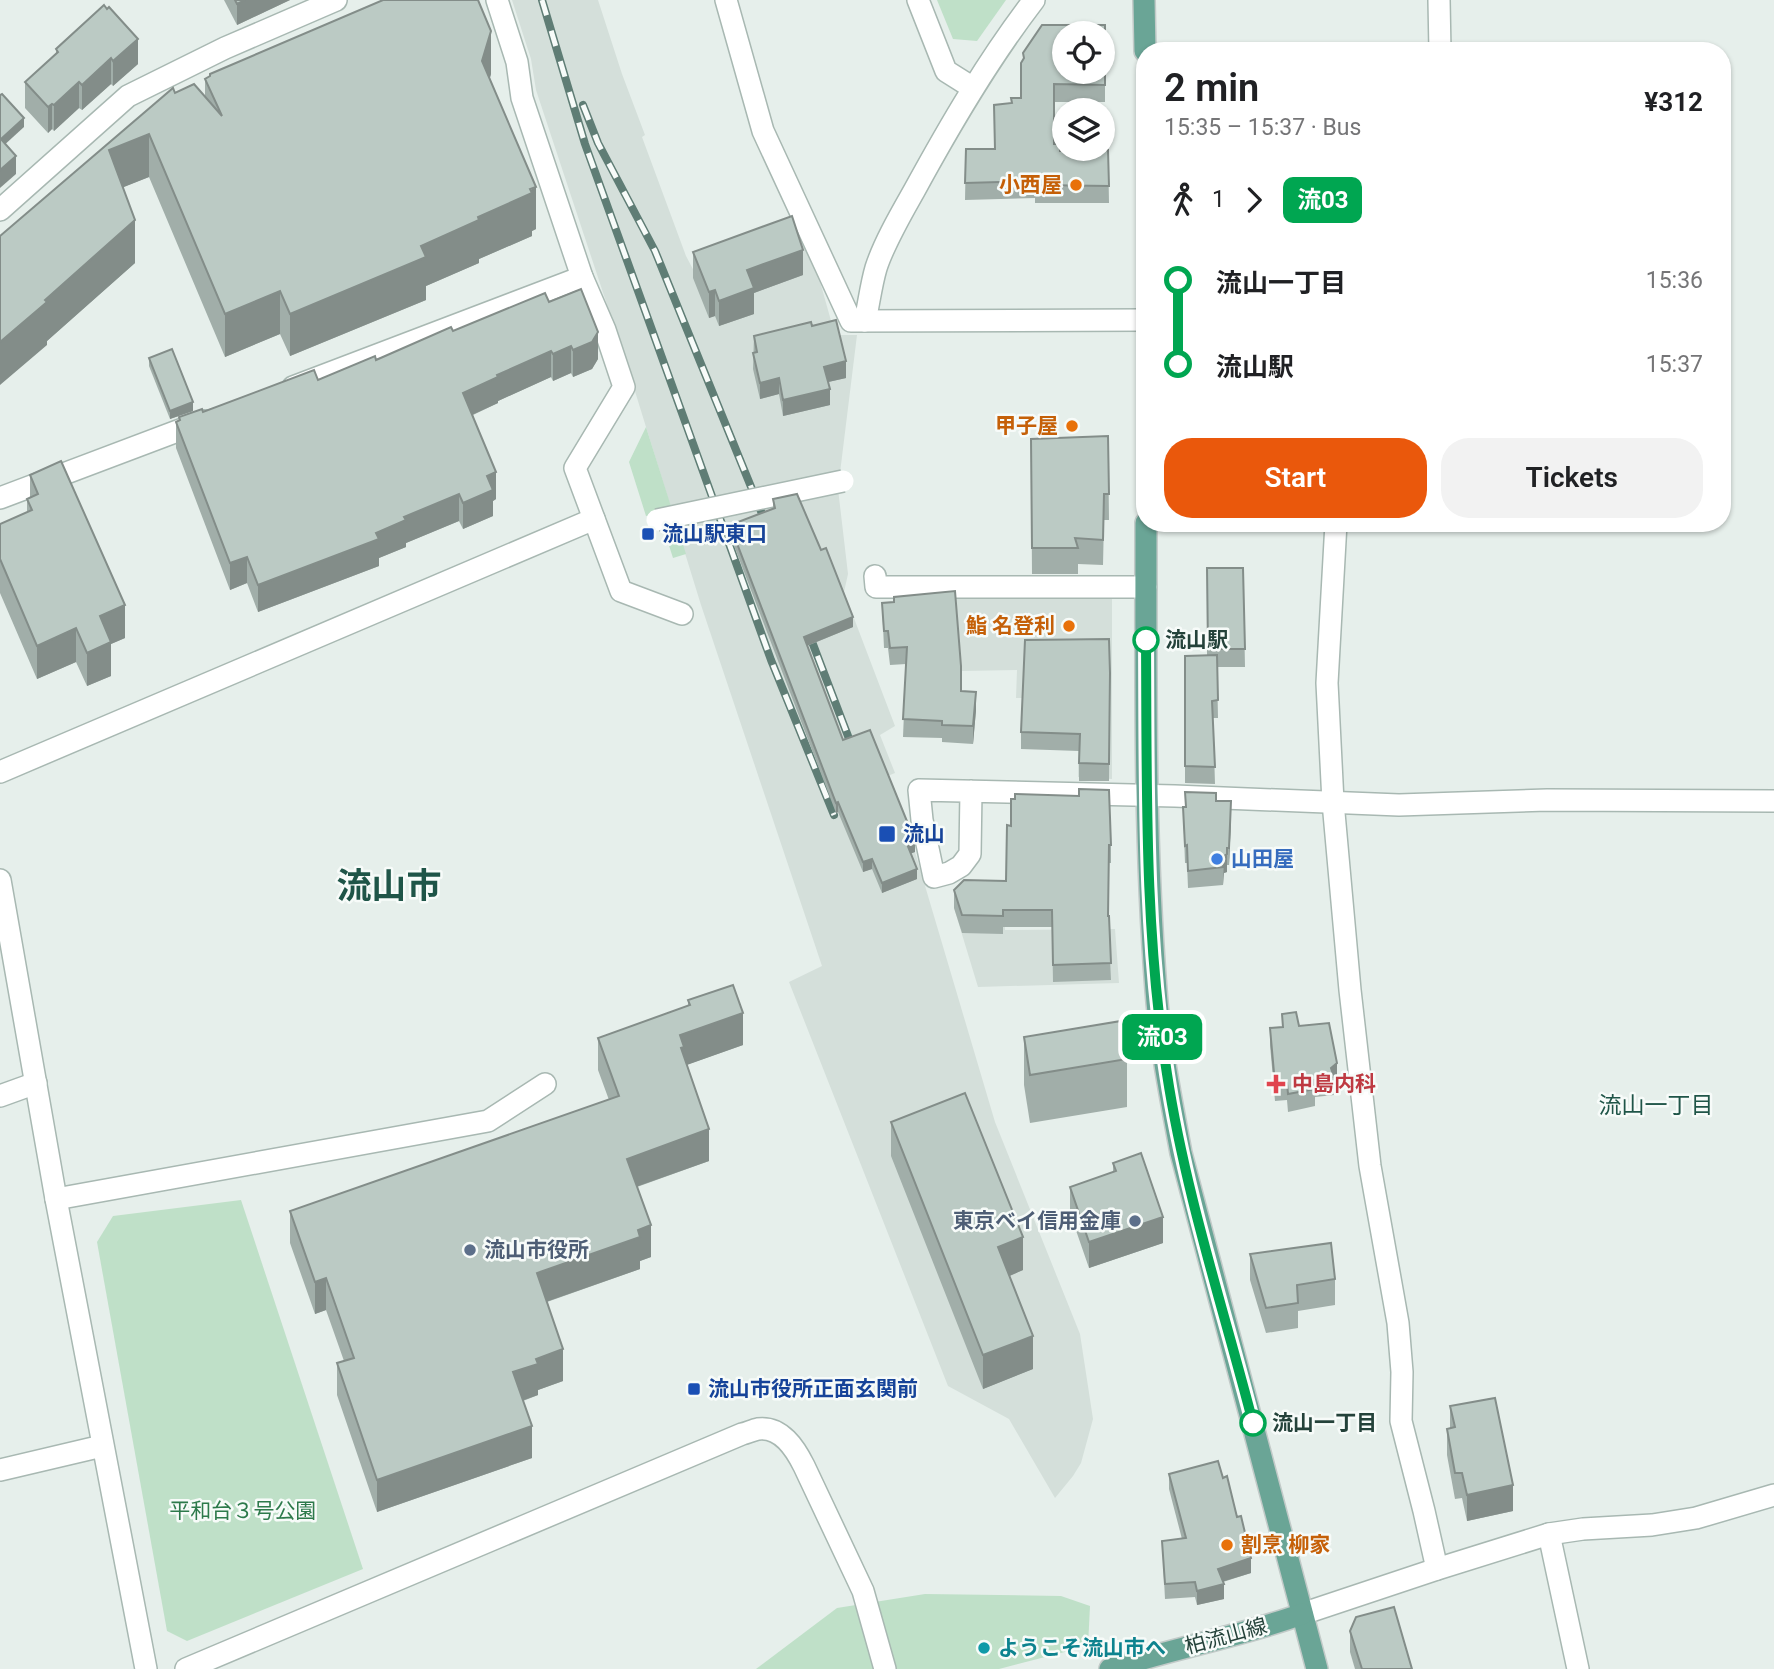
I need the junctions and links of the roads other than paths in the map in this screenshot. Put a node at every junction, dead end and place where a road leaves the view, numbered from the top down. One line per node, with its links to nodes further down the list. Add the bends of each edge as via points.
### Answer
1 (336, 0): 11 (street, via 128,96)
2 (497, 0): 12 (street, via 517,62 522,98)
3 (726, 0): 14 (street, via 763,131 850,321)
4 (918, 0): 10 (street, via 946,71)
5 (1034, 0): 10 (street)
6 (1144, 0): 8 (main road)
7 (1439, 0): 9 (street)
8 (1145, 42)
9 (1440, 42)
10 (973, 88): 14 (street, via 897,221 877,266)
11 (0, 211)
12 (582, 277): 15 (street); 19 (street, via 624,387 575,468)
13 (1136, 320): 14 (street)
14 (875, 321)
15 (273, 394)
16 (222, 414): 18 (street)
17 (843, 481): 20 (street, bridge)
18 (0, 499)
19 (594, 519): 25 (street, via 621,591); 26 (street)
20 (657, 520)
21 (1146, 532): 24 (main road)
22 (1335, 532): 30 (street, via 1327,683)
23 (876, 582): 24 (street)
24 (1146, 587): 28 (main road)
25 (682, 614)
26 (0, 772)
27 (971, 791): 28 (street)
28 (1147, 795): 30 (street); 41 (main road, via 1156,992 1181,1153)
29 (1774, 801): 30 (street)
30 (1333, 802): 40 (street, via 1370,1166 1398,1323 1401,1421)
31 (0, 880): 32 (street)
32 (36, 1083): 34 (street); 35 (street)
33 (545, 1084): 35 (street, via 488,1121)
34 (0, 1096)
35 (57, 1199): 36 (street)
36 (103, 1446): 37 (street); 42 (street)
37 (0, 1470)
38 (1774, 1495): 39 (street, via 1685,1520)
39 (1549, 1534): 40 (street); 47 (street)
40 (1437, 1569): 41 (street)
41 (1302, 1614): 45 (main road, 柏流山線); 46 (main road)
42 (146, 1669)
43 (186, 1669): 44 (street, via 760,1429 775,1431 796,1450 863,1591)
44 (885, 1669)
45 (1110, 1669)
46 (1317, 1669)
47 (1578, 1669)

